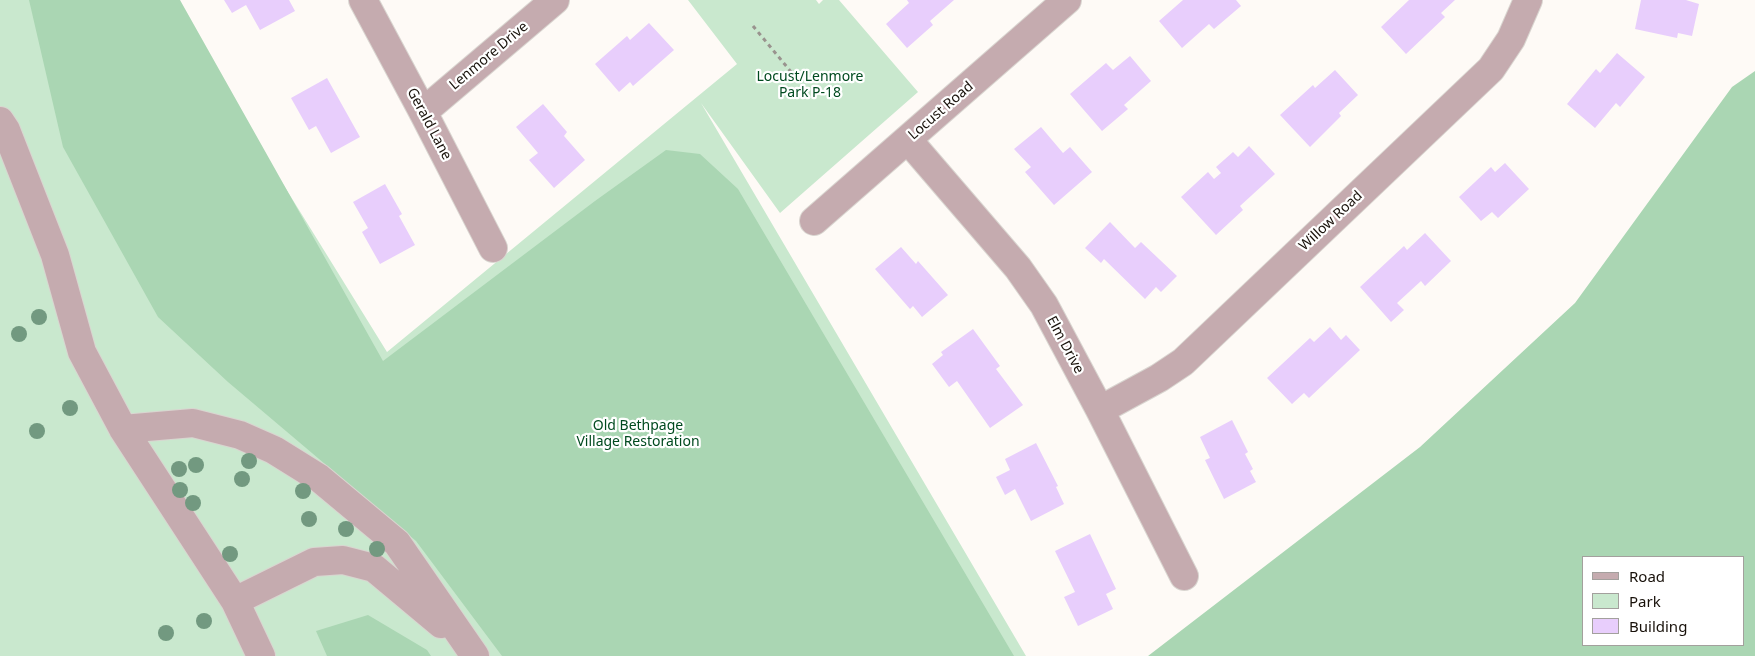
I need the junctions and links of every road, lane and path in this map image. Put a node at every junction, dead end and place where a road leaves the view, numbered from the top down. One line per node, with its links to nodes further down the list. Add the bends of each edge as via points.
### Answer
1 (363, 0): 7 (street, Gerald Lane)
2 (555, 0): 7 (street, Lenmore Drive)
3 (1067, 0): 9 (street, Locust Road)
4 (1528, 0): 12 (street, Willow Road, via 1511,39 1491,70 1183,362)
5 (753, 26): 6 (path)
6 (792, 73)
7 (424, 112): 11 (street, Gerald Lane)
8 (0, 121): 13 (street, via 55,255 82,352)
9 (908, 140): 10 (street, Locust Road); 12 (street, Elm Drive, via 1018,268 1044,305)
10 (814, 220)
11 (493, 248)
12 (1100, 410): 14 (street, Elm Drive)
13 (123, 430): 15 (street); 16 (street, via 193,424 240,435 274,450 319,478 396,543)
14 (1184, 576)
15 (235, 601): 16 (street, via 314,562 343,560 374,568); 17 (street)
16 (471, 650)
17 (261, 656)

